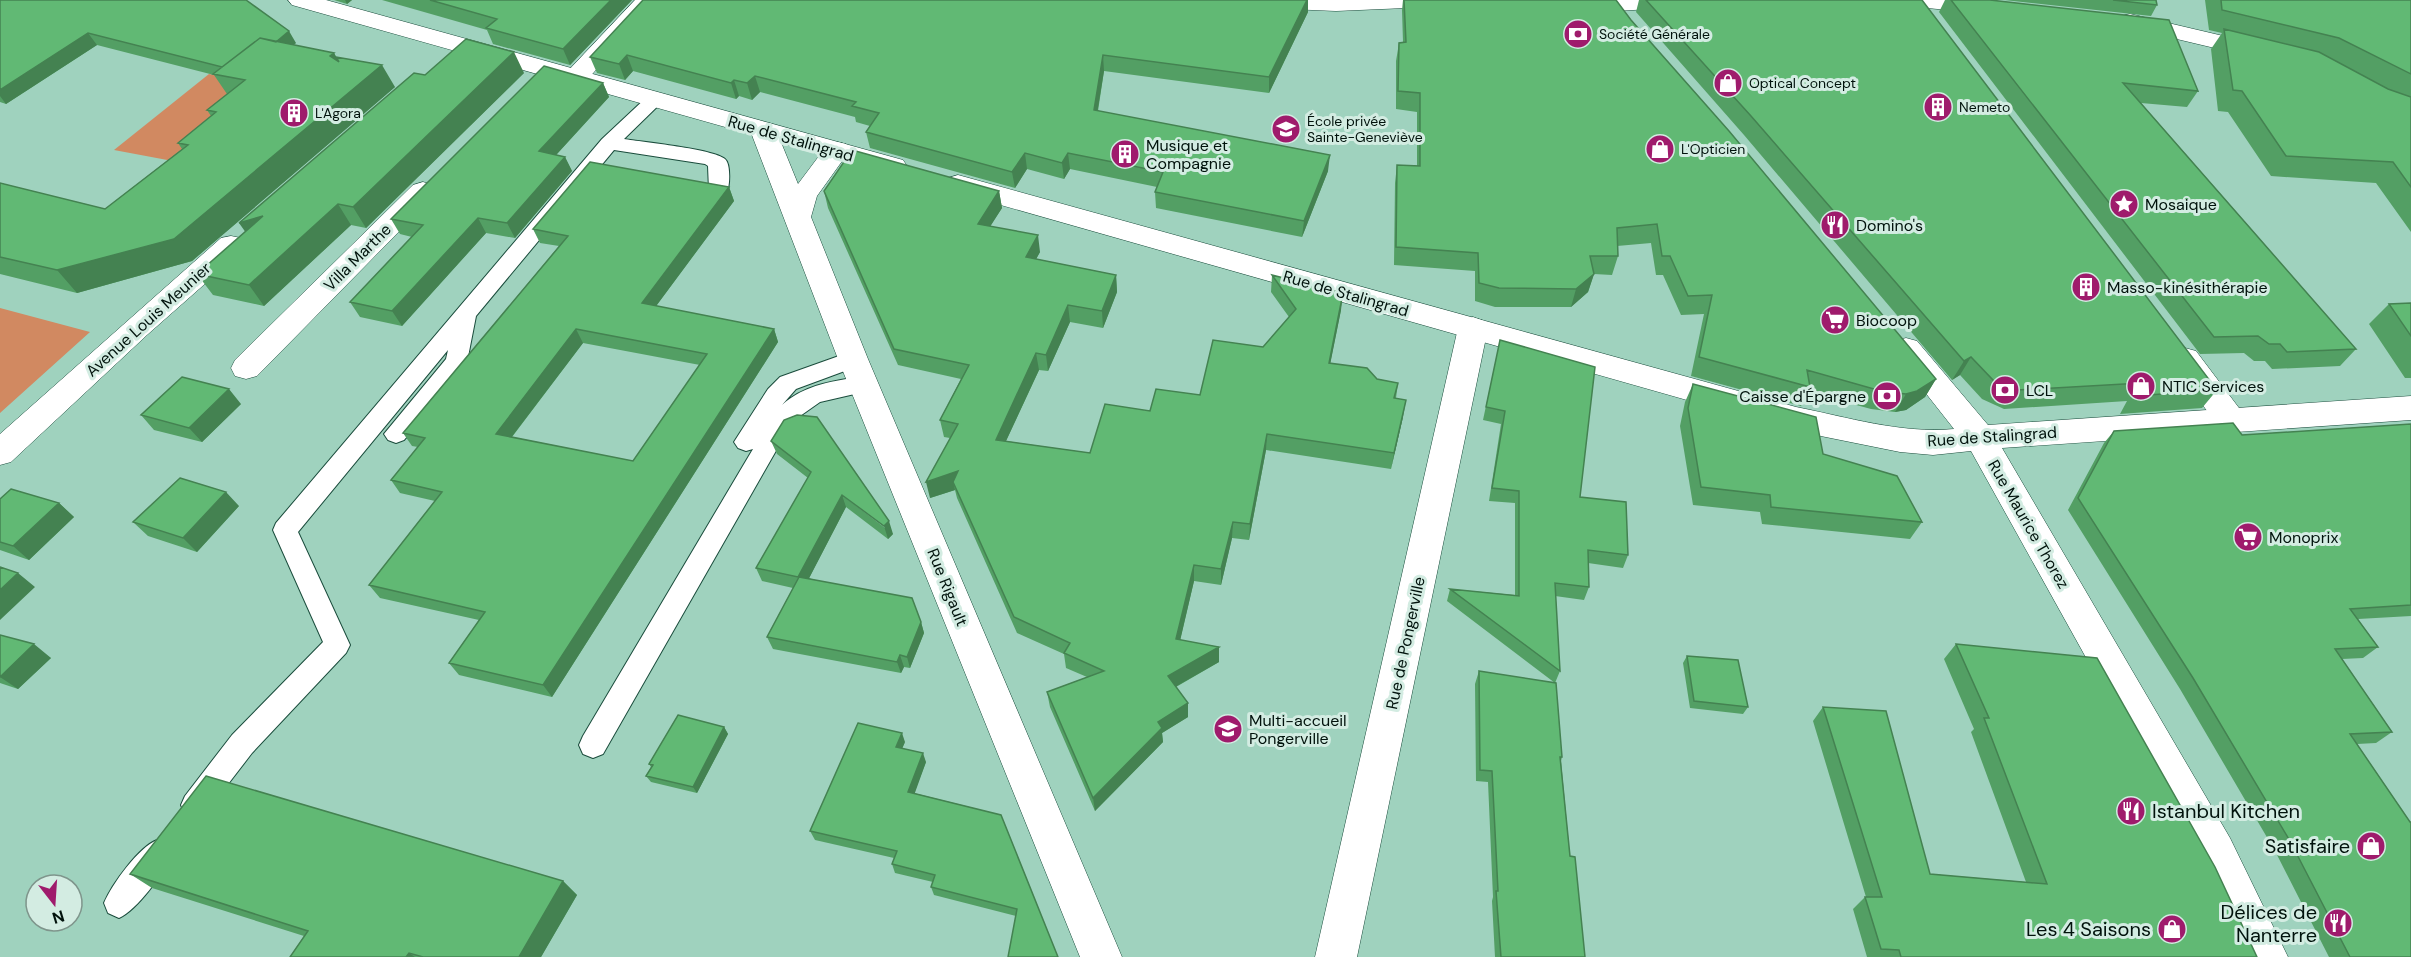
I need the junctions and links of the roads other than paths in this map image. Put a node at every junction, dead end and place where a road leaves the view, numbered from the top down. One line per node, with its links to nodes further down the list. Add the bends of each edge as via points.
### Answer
1 (300, 0): 11 (street, Rue de Stalingrad)
2 (648, 0): 14 (street)
3 (1242, 0): 4 (street, via 1281,3)
4 (1429, 0)
5 (1689, 0): 7 (street)
6 (1916, 0): 8 (street); 10 (street)
7 (1617, 9)
8 (2008, 9)
9 (2109, 19): 12 (street)
10 (1938, 30)
11 (463, 47): 13 (street); 14 (street, Rue de Stalingrad, via 537,78)
12 (2282, 56)
13 (439, 65)
14 (575, 78): 15 (street, Rue de Stalingrad)
15 (655, 100): 16 (street, Rue de Stalingrad); 17 (lane)
16 (763, 130): 18 (street, Rue de Stalingrad); 21 (street, Rue Rigault)
17 (609, 143): 20 (lane, via 710,159 718,163); 23 (lane)
18 (837, 150): 21 (street, via 804,195); 24 (street, Rue de Stalingrad)
19 (445, 169): 27 (street, Villa Marthe)
20 (719, 190)
21 (797, 217): 28 (street, Rue Rigault)
22 (252, 228): 34 (street, Avenue Louis Meunier)
23 (470, 310): 31 (lane, via 456,362); 36 (lane, via 285,530 337,645 242,744)
24 (1473, 328): 32 (street, Rue de Stalingrad, via 1796,419 1900,440 1933,443); 38 (street, Rue de Pongerville)
25 (1893, 332): 32 (street, Rue Maurice Thorez)
26 (2167, 336): 30 (street)
27 (246, 368)
28 (859, 372): 33 (lane, via 788,383); 35 (lane, via 797,403 785,415); 37 (street, Rue Rigault)
29 (2411, 408): 30 (street, Rue de Stalingrad)
30 (2231, 420): 32 (street, Rue de Stalingrad)
31 (396, 434)
32 (1979, 437): 39 (street, Rue Maurice Thorez, via 2216,852)
33 (746, 442)
34 (0, 453)
35 (593, 745)
36 (119, 903)
37 (1101, 957)
38 (1336, 957)
39 (2267, 957)

